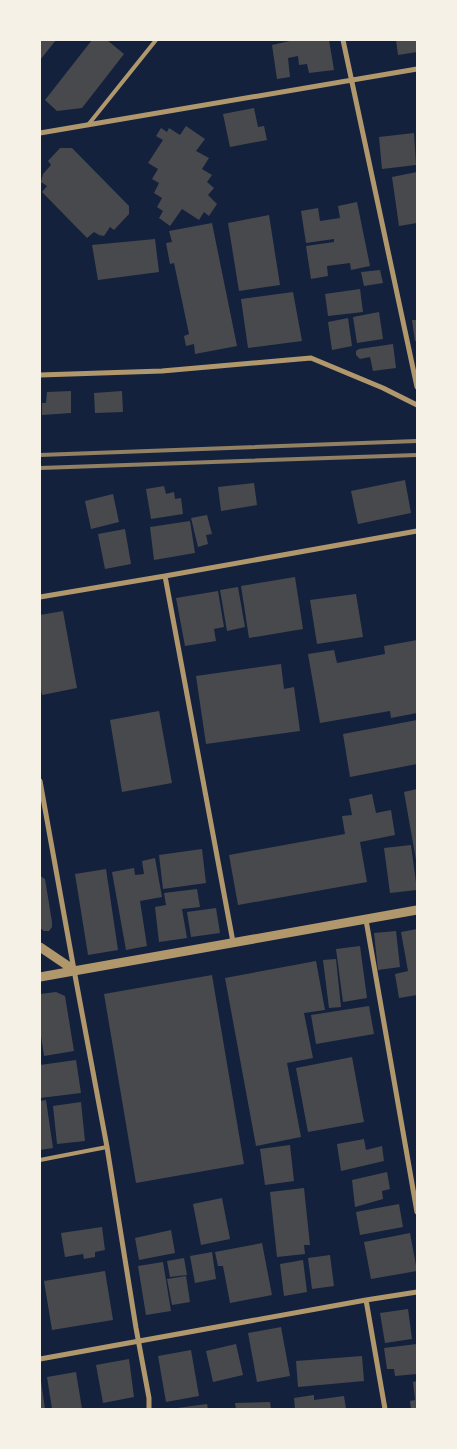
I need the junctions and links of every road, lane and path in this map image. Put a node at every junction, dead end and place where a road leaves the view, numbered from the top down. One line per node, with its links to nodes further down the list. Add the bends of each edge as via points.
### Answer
1 (156, 40): 5 (lane)
2 (343, 40): 4 (street)
3 (417, 69): 4 (street)
4 (351, 81): 5 (street); 8 (street)
5 (88, 125): 6 (street)
6 (40, 133)
7 (40, 375): 9 (street, via 162,371 311,358)
8 (417, 387)
9 (417, 405)
10 (417, 531): 11 (street)
11 (165, 576): 12 (street); 16 (street)
12 (40, 597)
13 (40, 781): 18 (street)
14 (417, 910): 15 (street)
15 (366, 920): 16 (street); 22 (street)
16 (233, 942): 18 (street)
17 (40, 947): 18 (street)
18 (74, 970): 19 (street); 20 (street)
19 (40, 977)
20 (107, 1147): 21 (lane); 25 (street)
21 (40, 1160)
22 (417, 1212)
23 (417, 1292): 24 (street)
24 (366, 1300): 25 (street); 28 (street)
25 (139, 1341): 26 (street); 27 (street)
26 (40, 1359)
27 (148, 1409)
28 (385, 1409)

